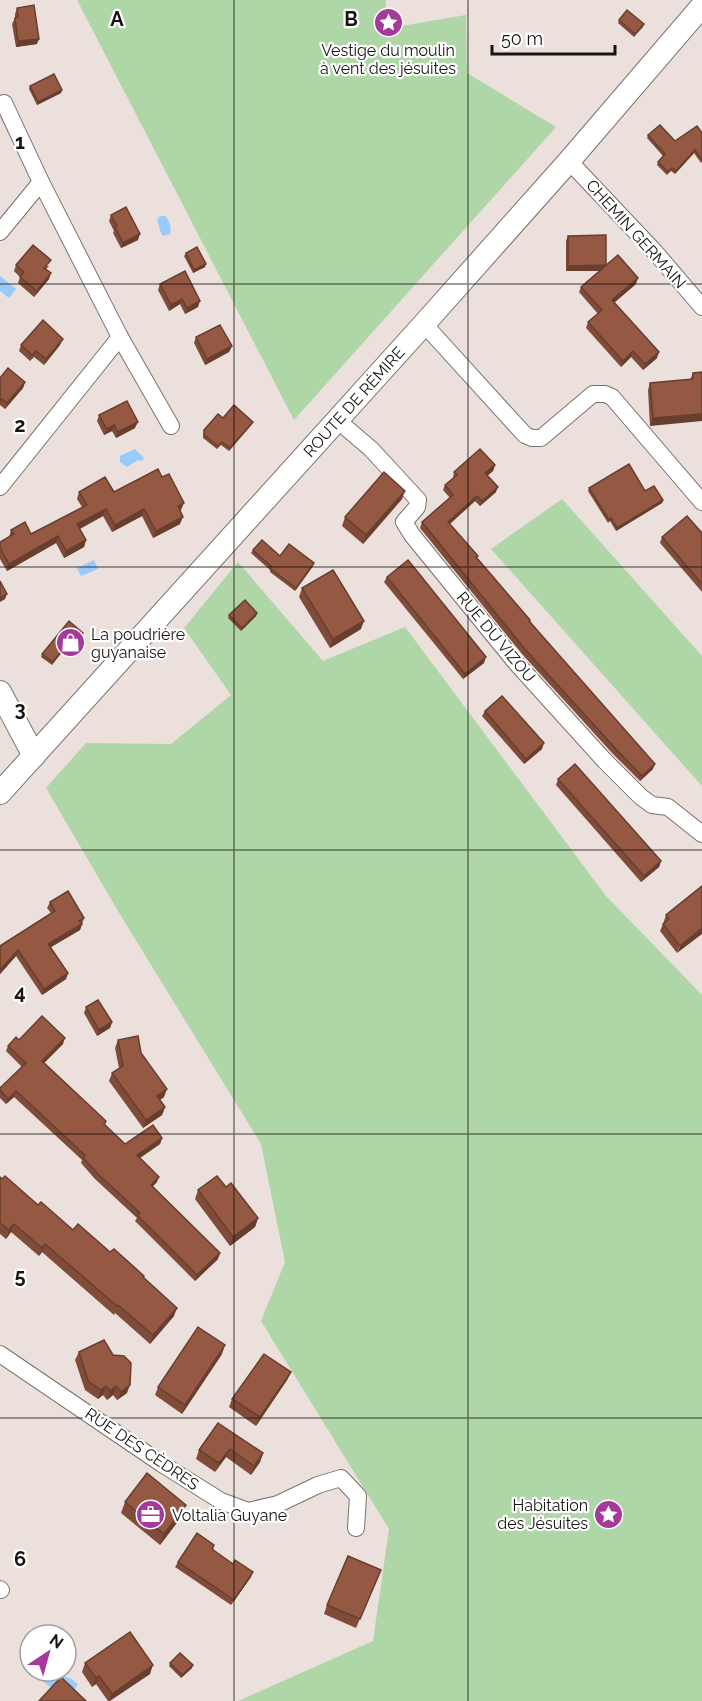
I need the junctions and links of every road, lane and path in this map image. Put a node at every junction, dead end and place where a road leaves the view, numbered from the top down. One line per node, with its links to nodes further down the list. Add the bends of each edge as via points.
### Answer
1 (702, 6): 3 (main road, ROUTE DE RÉMIRE)
2 (4, 103): 4 (street)
3 (569, 161): 6 (street, CHEMIN GERMAIN); 7 (main road, ROUTE DE RÉMIRE)
4 (41, 182): 5 (street); 8 (street)
5 (0, 232)
6 (702, 307)
7 (424, 324): 9 (main road, ROUTE DE RÉMIRE); 12 (street, via 525,435 532,438 541,438 593,394 612,398)
8 (120, 337): 10 (street); 11 (street)
9 (337, 420): 14 (main road, ROUTE DE RÉMIRE); 16 (street, RUE DU VIZOU, via 371,449 418,500 404,522 412,535 525,673 641,797 652,805 668,807)
10 (171, 426)
11 (0, 487)
12 (702, 502)
13 (0, 692): 14 (main road)
14 (34, 756): 15 (main road, ROUTE DE RÉMIRE)
15 (0, 793)
16 (702, 834)
17 (0, 1354): 18 (street, RUE DES CÈDRES, via 162,1464 221,1501 248,1511 278,1504 341,1478 358,1496)
18 (356, 1528)

